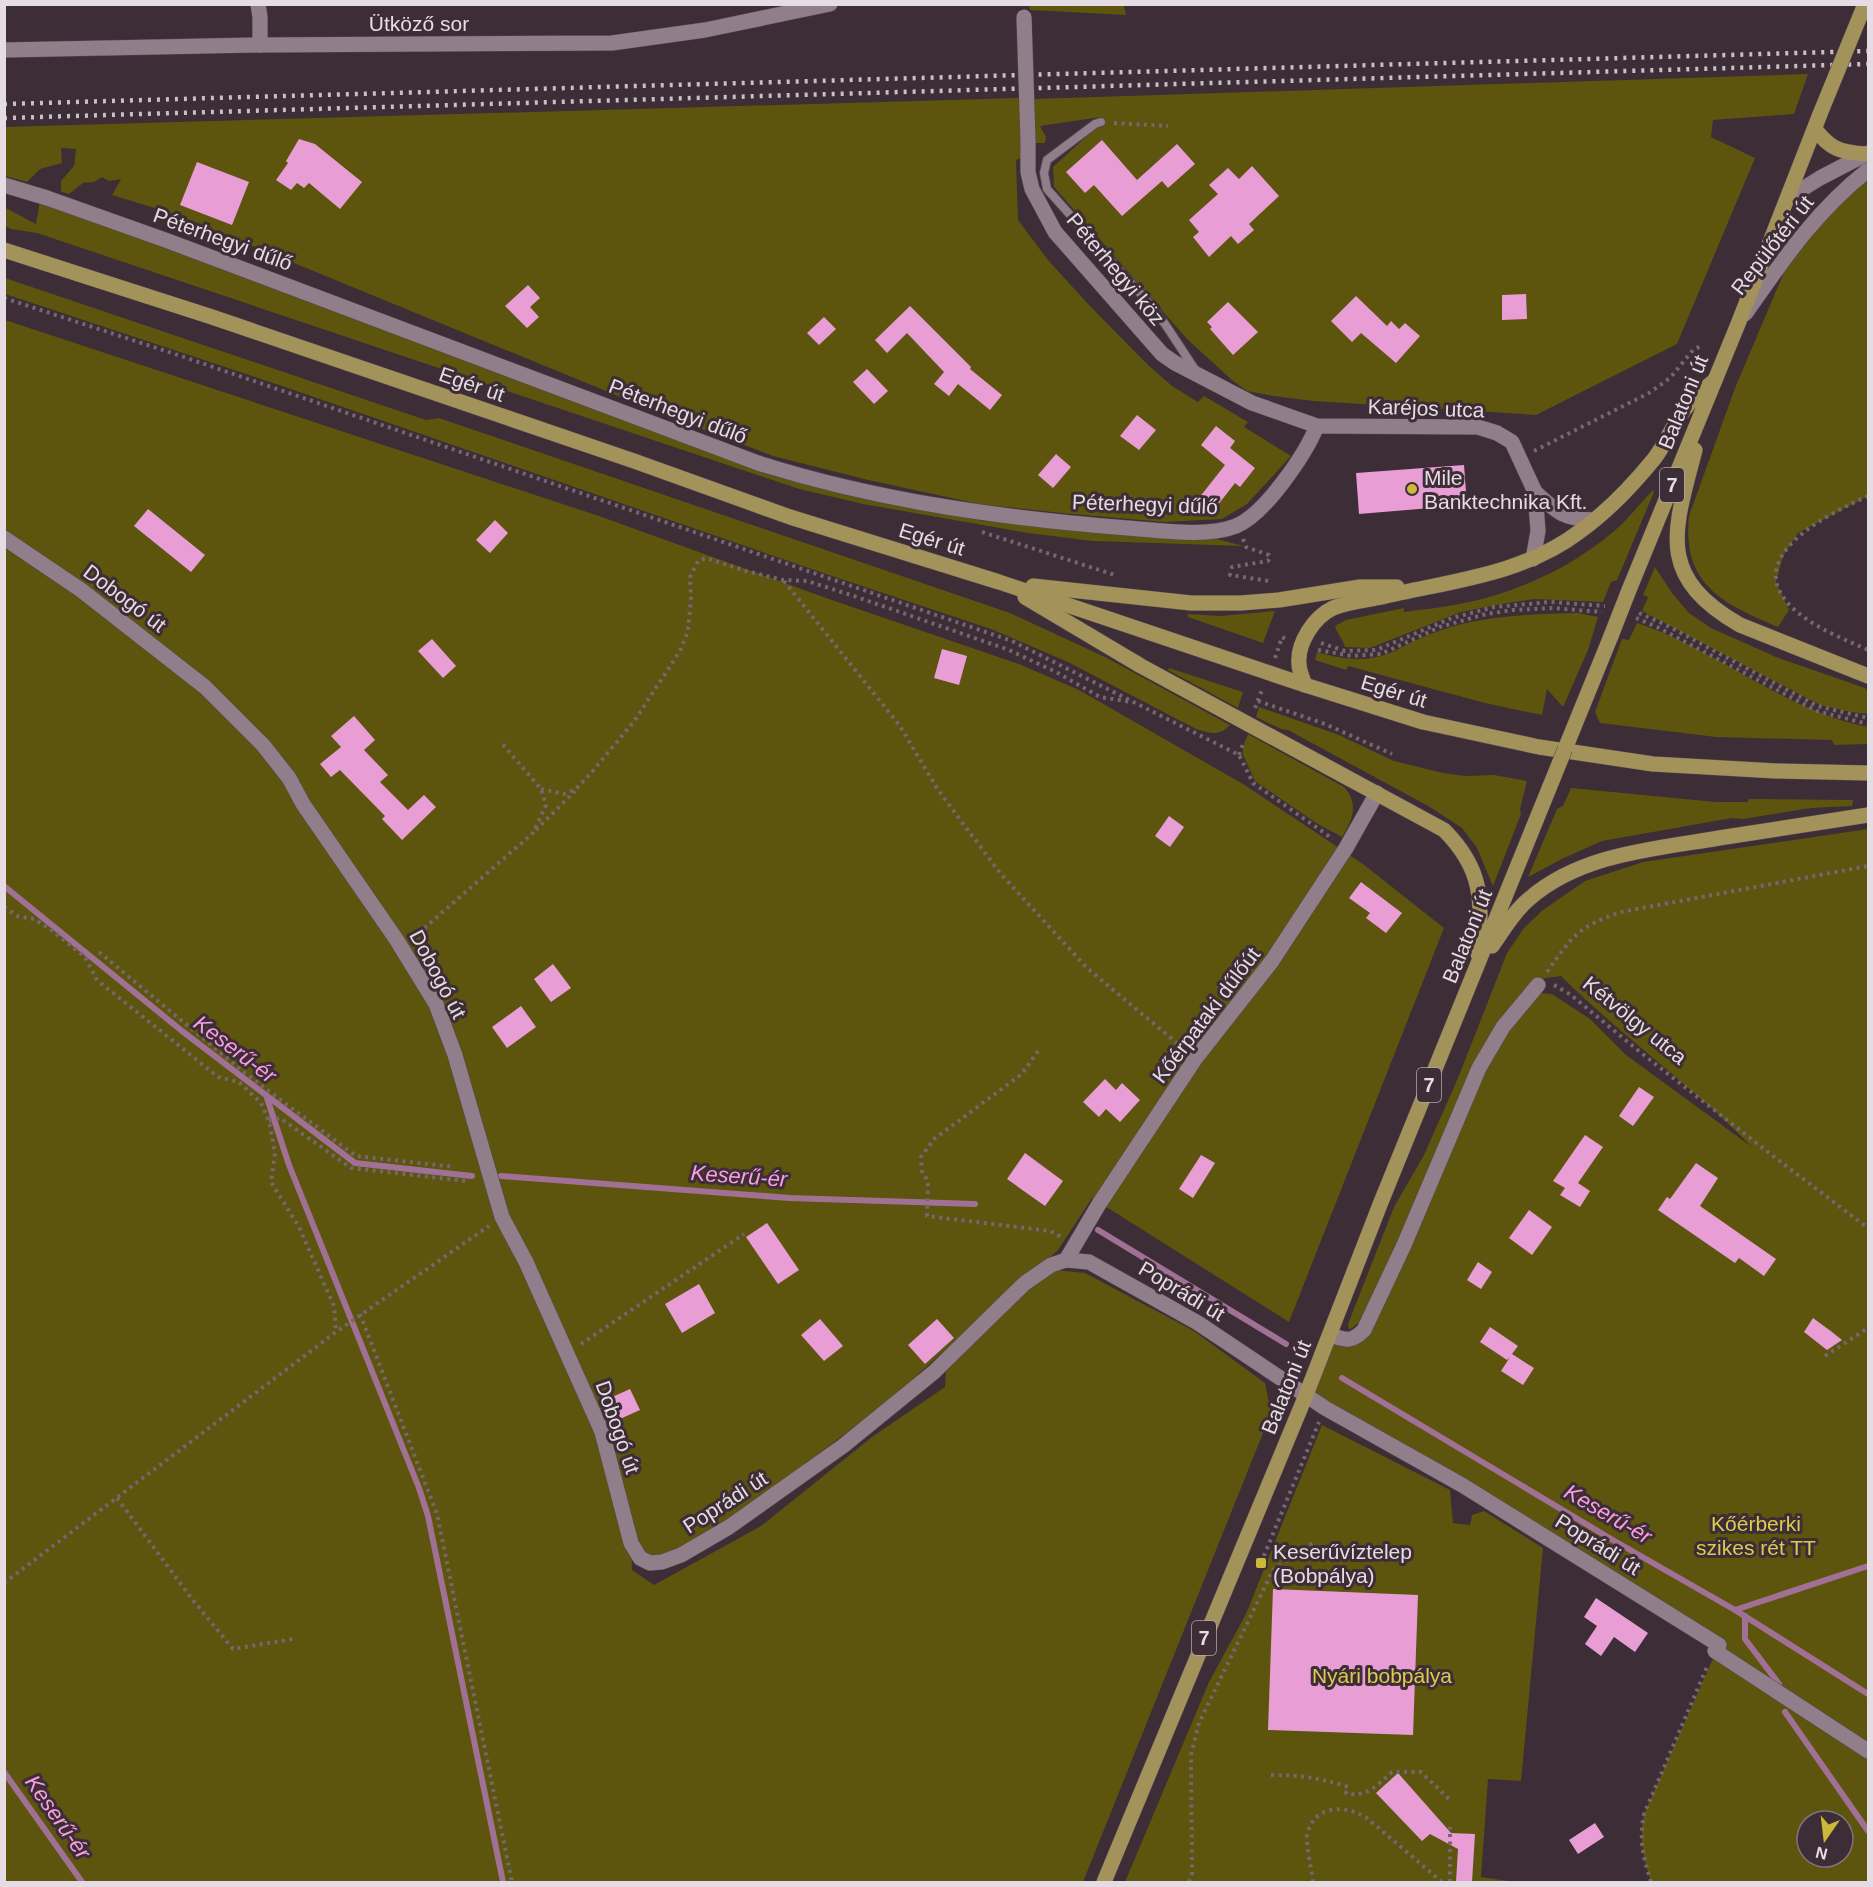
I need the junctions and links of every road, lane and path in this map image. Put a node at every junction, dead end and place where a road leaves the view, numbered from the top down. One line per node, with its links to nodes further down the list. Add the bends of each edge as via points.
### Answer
1 (258, 4): 5 (street)
2 (830, 4): 5 (street, Ütköző sor, via 705,30 612,43)
3 (1865, 4): 7 (main road, Balatoni út / 7, bridge)
4 (1023, 11): 18 (street, Péterhegyi köz, bridge, via 1028,172 1032,189 1055,232 1156,348)
5 (260, 45): 6 (street, Ütköző sor)
6 (4, 50)
7 (1818, 121): 10 (main road, via 1823,140 1834,148); 13 (main road, Balatoni út / 7)
8 (1101, 122): 9 (path); 18 (lane, via 1049,157 1045,166 1047,189 1147,301)
9 (1168, 126)
10 (1867, 153): 13 (street, Repülőtéri út)
11 (1869, 170): 16 (street, Repülőtéri út, via 1801,236)
12 (4, 185): 25 (street, Péterhegyi dűlő, via 168,241 812,480 1001,516 1173,531 1213,531)
13 (1788, 198): 16 (main road, Balatoni út / 7)
14 (4, 250): 31 (main road, Egér út, via 212,317 790,517)
15 (4, 298): 38 (path, via 1012,640)
16 (1738, 324): 19 (main road, Balatoni út / 7)
17 (1701, 346): 21 (path, via 1650,393)
18 (1199, 375): 20 (street, Péterhegyi köz, via 1252,403)
19 (1715, 380): 24 (main road, via 1688,405 1639,477); 35 (main road, via 1680,505 1676,538 1683,573 1693,589 1721,615); 54 (main road, Balatoni út / 7, bridge)
20 (1317, 426): 21 (street, Karéjos utca, via 1478,427 1512,442); 25 (street, Péterhegyi dűlő, via 1304,453 1261,507)
21 (1520, 458): 22 (street, Karéjos utca)
22 (1535, 492): 24 (street, Karéjos utca, via 1572,519); 28 (street, Karéjos utca, via 1538,531)
23 (1869, 496): 34 (path, via 1831,513 1802,533 1783,554 1776,569 1782,595 1795,610 1820,627)
24 (1594, 520): 28 (main road)
25 (1237, 526): 32 (path, via 1246,547 1270,558 1232,567 1230,575)
26 (980, 531): 29 (path)
27 (4, 538): 52 (street, Dobogó út, via 81,590 205,687 263,745)
28 (1533, 559): 33 (main road, via 1477,577)
29 (1122, 578)
30 (783, 580): 38 (path, via 807,581 998,646 1100,697); 45 (path, via 706,558 698,561 690,577 688,632 680,651 635,720); 57 (path, via 900,726 938,790 1000,873 1087,968)
31 (999, 582): 33 (main road, via 1191,603 1279,600 1360,587); 36 (main road, Egér út); 46 (main road, via 1141,666)
32 (1272, 582)
33 (1421, 588): 36 (main road, via 1333,608 1316,621 1299,652)
34 (1869, 650)
35 (1867, 676)
36 (1305, 686): 42 (main road, Egér út, via 1423,722 1586,755 1697,768)
37 (1258, 701): 40 (path, via 1325,724)
38 (1135, 703): 49 (path, via 1239,755 1253,783)
39 (500, 741): 44 (path)
40 (1392, 754)
41 (1869, 762): 42 (main road)
42 (1852, 773): 43 (main road, Egér út)
43 (1869, 773)
44 (541, 789): 45 (path, via 564,794); 48 (path, via 546,805)
45 (576, 789): 48 (path)
46 (1377, 793): 49 (street, Kőérpataki dűlőút); 54 (main road, via 1444,830 1466,855 1478,884)
47 (1869, 816): 54 (main road, via 1698,841 1590,863 1528,899)
48 (533, 833): 52 (path)
49 (1346, 848): 57 (street, Kőérpataki dűlőút, via 1272,961)
50 (1869, 866): 55 (path, via 1612,915 1571,937)
51 (4, 907): 59 (path, via 50,929 85,957 97,980 218,1077)
52 (401, 948): 63 (street, Dobogó út, via 436,1004 455,1055)
53 (99, 952): 58 (path)
54 (1476, 968): 71 (main road, Balatoni út / 7)
55 (1538, 985): 64 (path, Kétvölgy utca, via 1549,983 1571,995); 71 (street, via 1503,1027 1479,1068 1364,1330 1356,1338 1345,1340)
56 (1038, 1051): 66 (path, via 1022,1074 934,1139 921,1157 922,1172 928,1182 927,1216 1050,1231)
57 (1195, 1059): 66 (street, Kőérpataki dűlőút)
58 (246, 1074): 59 (path); 61 (path, via 356,1156)
59 (239, 1083): 60 (path, via 261,1103)
60 (269, 1121): 62 (path, via 280,1118 351,1168); 70 (path, via 275,1153 271,1182 299,1227 334,1306)
61 (455, 1167)
62 (466, 1180)
63 (502, 1217): 68 (path); 72 (street, Dobogó út)
64 (1869, 1228)
65 (744, 1234): 72 (path)
66 (1075, 1245): 67 (street, Kőérpataki dűlőút)
67 (1066, 1260): 74 (street, Poprádi út, via 1099,1267 1198,1323); 78 (street, Poprádi út, via 1025,1283 934,1372 843,1446 729,1527 662,1562 650,1563)
68 (360, 1314): 70 (path); 87 (path, via 437,1514)
69 (1869, 1328): 73 (path)
70 (336, 1332): 76 (path)
71 (1330, 1335): 74 (main road, Balatoni út / 7)
72 (568, 1353): 78 (street, Dobogó út, via 602,1432 631,1543)
73 (1825, 1356)
74 (1306, 1395): 75 (street, Poprádi út); 88 (main road, Balatoni út / 7)
75 (1325, 1408): 79 (path); 82 (street, Poprádi út, via 1462,1485 1719,1645)
76 (117, 1498): 80 (path); 81 (path, via 233,1649)
77 (1313, 1543): 89 (path, via 1273,1570 1199,1723 1191,1755 1192,1874)
78 (640, 1558)
79 (1261, 1563)
80 (4, 1583)
81 (293, 1639)
82 (1713, 1655): 83 (street); 93 (path, via 1644,1815 1640,1834)
83 (1869, 1751)
84 (1271, 1775): 85 (path, via 1326,1780 1348,1787 1346,1793 1355,1796 1375,1788 1392,1772 1420,1772)
85 (1451, 1801)
86 (1450, 1827): 92 (path)
87 (512, 1882)
88 (1104, 1882)
89 (1188, 1882)
90 (1313, 1882): 91 (path, via 1307,1847 1310,1829 1322,1814 1345,1808 1368,1818)
91 (1442, 1882)
92 (1450, 1882)
93 (1651, 1882)

